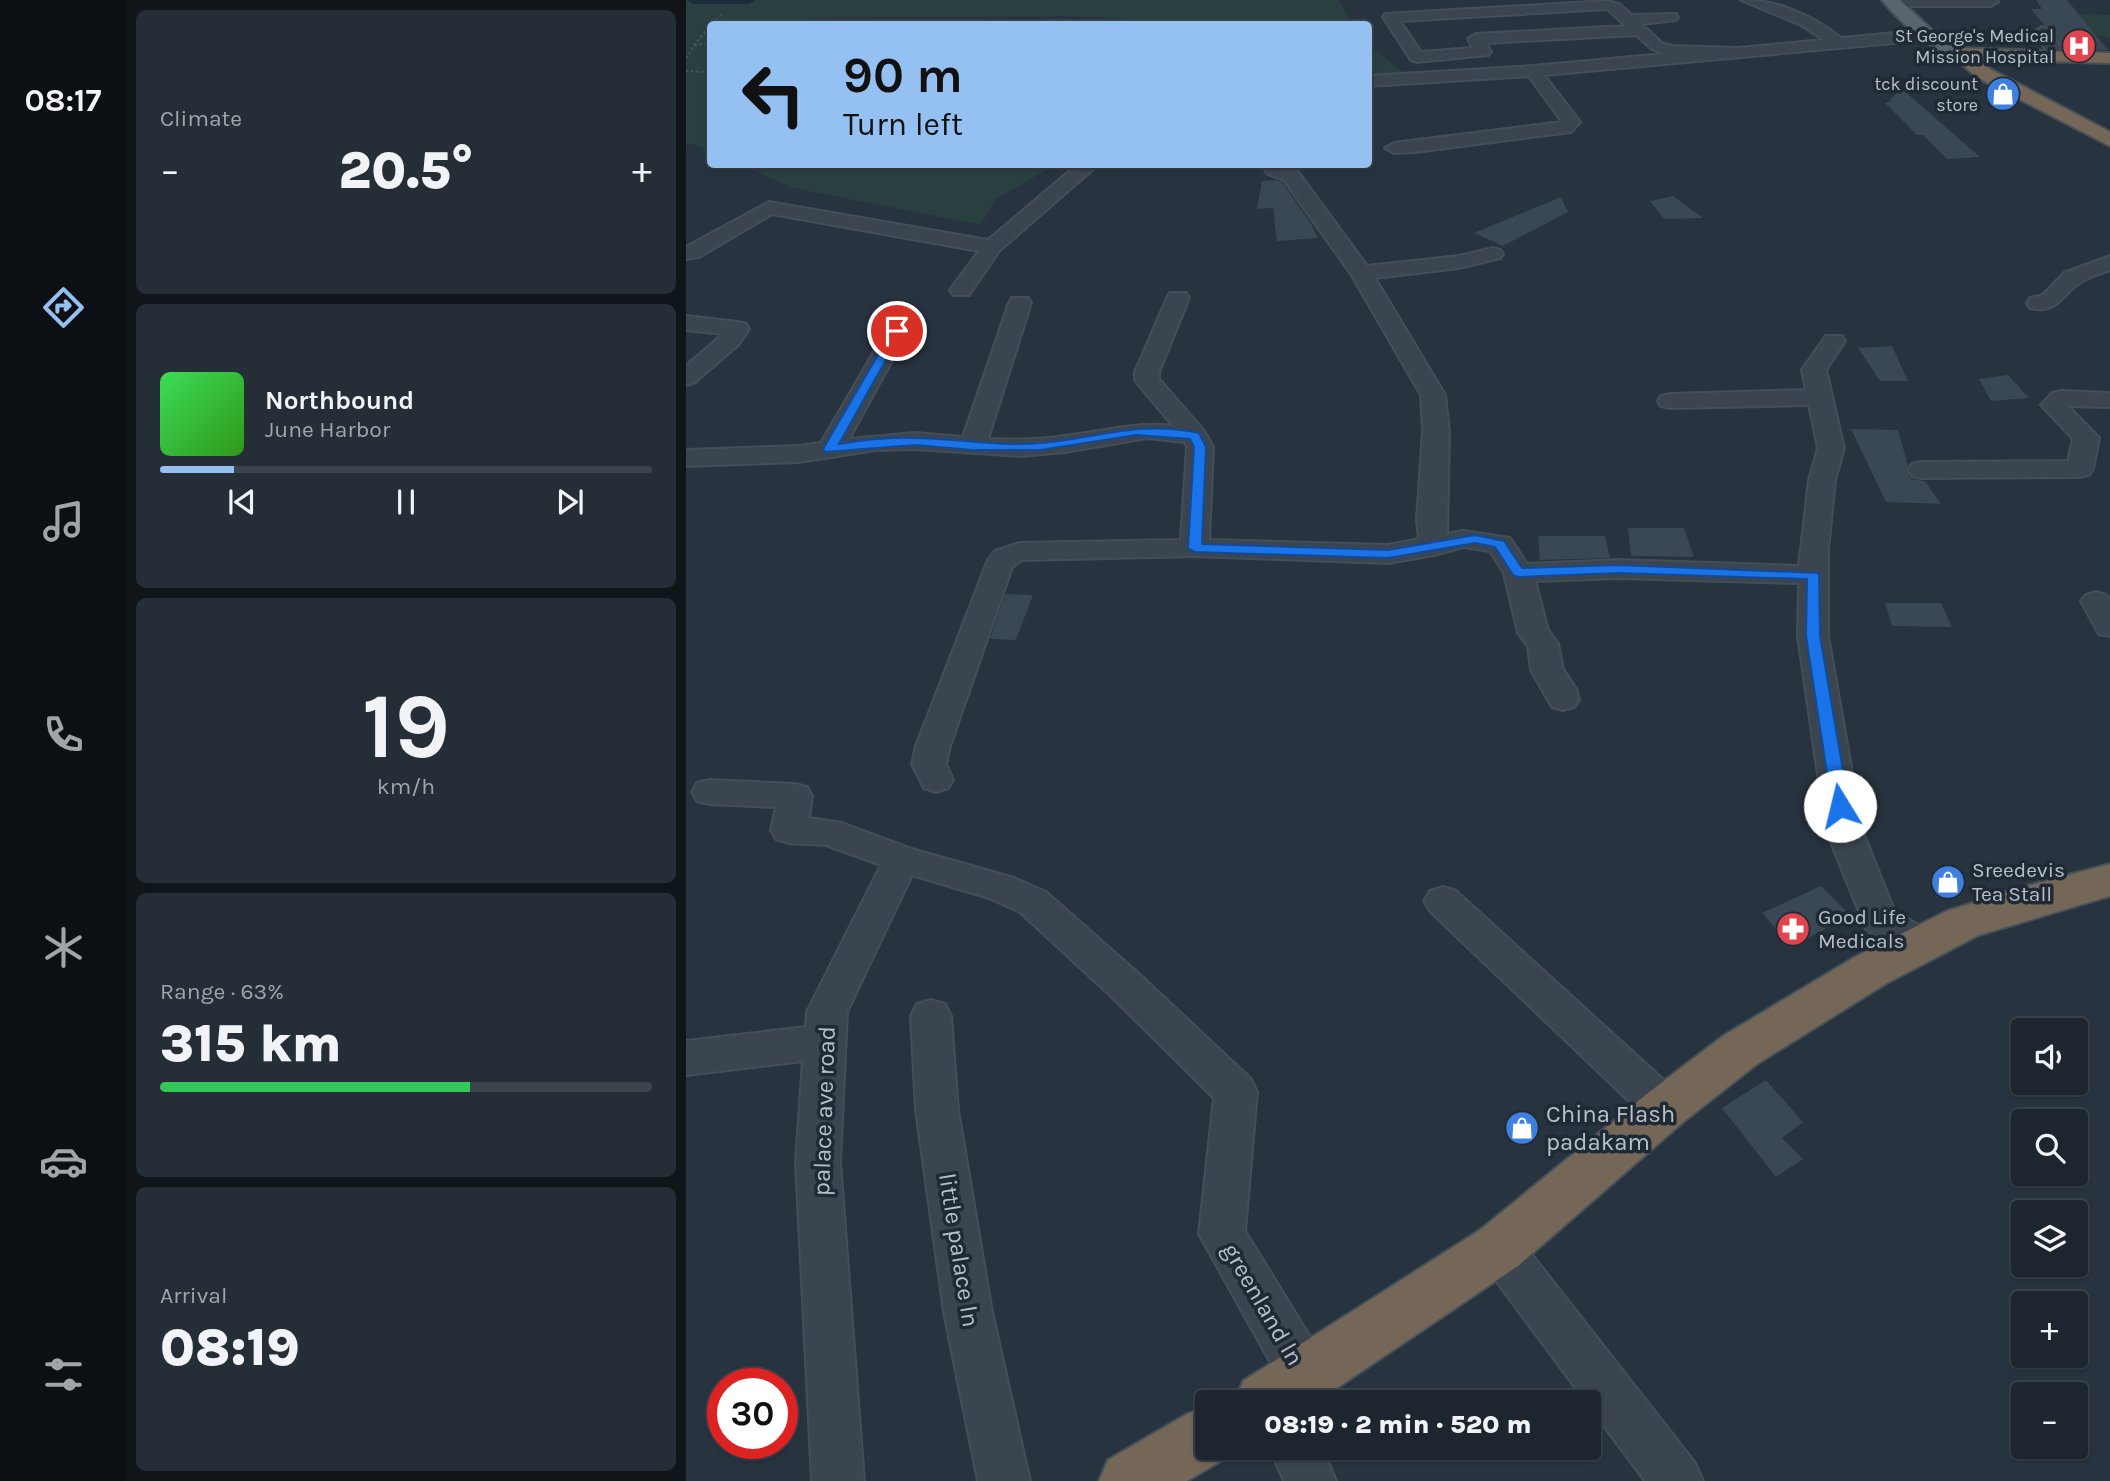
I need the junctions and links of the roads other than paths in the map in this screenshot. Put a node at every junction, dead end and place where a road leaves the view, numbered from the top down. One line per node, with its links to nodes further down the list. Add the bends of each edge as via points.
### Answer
1 (1748, 0): 10 (street, via 1822,29)
2 (1891, 1): 3 (street); 8 (main road)
3 (1991, 2)
4 (1452, 7): 6 (street, via 1608,5); 9 (street); 9 (street, via 1390,17 1417,57 1483,52)
5 (1671, 17): 6 (street)
6 (1634, 25): 9 (street); 11 (street, via 1657,46 1671,51)
7 (2042, 32): 13 (street)
8 (1927, 35): 10 (street); 12 (main road)
9 (1476, 40)
10 (1837, 43): 11 (street)
11 (1737, 52): 16 (street)
12 (1963, 56): 13 (highway); 15 (highway); 18 (highway, via 1983,73)
13 (2059, 57): 14 (highway)
14 (2110, 58)
15 (2110, 64)
16 (1533, 71): 17 (street); 19 (street, via 1570,125)
17 (1372, 81)
18 (2110, 140)
19 (1394, 148)
20 (1085, 168): 22 (street)
21 (1273, 168): 26 (street, via 1291,176)
22 (992, 247): 24 (street, via 769,208); 27 (street)
23 (1493, 254): 26 (street)
24 (688, 255)
25 (2110, 261): 30 (street, via 2072,278 2051,300)
26 (1361, 273): 43 (street, via 1433,395)
27 (961, 290)
28 (1178, 298): 38 (street, via 1147,380)
29 (1020, 303): 39 (street)
30 (2038, 303)
31 (686, 323): 34 (street, via 738,329)
32 (897, 331): 40 (street)
33 (1835, 341): 35 (street, via 1814,370)
34 (686, 378)
35 (1819, 397): 37 (street); 46 (street, via 1831,448 1822,480)
36 (2110, 400): 42 (street, via 2061,398 2053,405 2086,438 2080,468)
37 (1670, 401)
38 (1195, 436): 39 (street, via 1147,430 1065,444); 44 (street, via 1200,447)
39 (973, 446): 40 (street, via 915,441)
40 (830, 449): 41 (street)
41 (686, 458)
42 (1921, 470)
43 (1434, 547): 44 (street, via 1388,554); 45 (street, via 1463,539 1500,544)
44 (1195, 548): 50 (street, via 1019,552 1005,557 933,746 929,764)
45 (1518, 572): 46 (street, via 1618,569); 49 (street, via 1533,633 1543,644 1547,670)
46 (1814, 576): 55 (street, via 1813,636 1844,830 1879,919)
47 (2096, 601): 48 (street)
48 (2110, 627)
49 (1563, 700)
50 (936, 780)
51 (709, 792): 52 (street, via 794,796 789,830 829,832)
52 (902, 859): 57 (street, palace ave road, via 827,1012); 61 (street, greenland ln, via 1033,902 1236,1091 1222,1234)
53 (2110, 880): 55 (highway, via 1963,923)
54 (1444, 901): 59 (street)
55 (1918, 945): 59 (highway, via 1740,1050)
56 (931, 1016): 66 (street, little palace ln, via 937,1110 968,1312)
57 (825, 1042): 58 (street); 65 (street, palace ave road, via 818,1162)
58 (686, 1058)
59 (1665, 1108): 60 (highway)
60 (1499, 1248): 62 (highway); 69 (street)
61 (1278, 1390)
62 (1285, 1390)
63 (1195, 1443): 67 (highway)
64 (1301, 1460): 68 (street)
65 (838, 1481)
66 (1004, 1481)
67 (1129, 1481)
68 (1310, 1481)
69 (1677, 1481)

